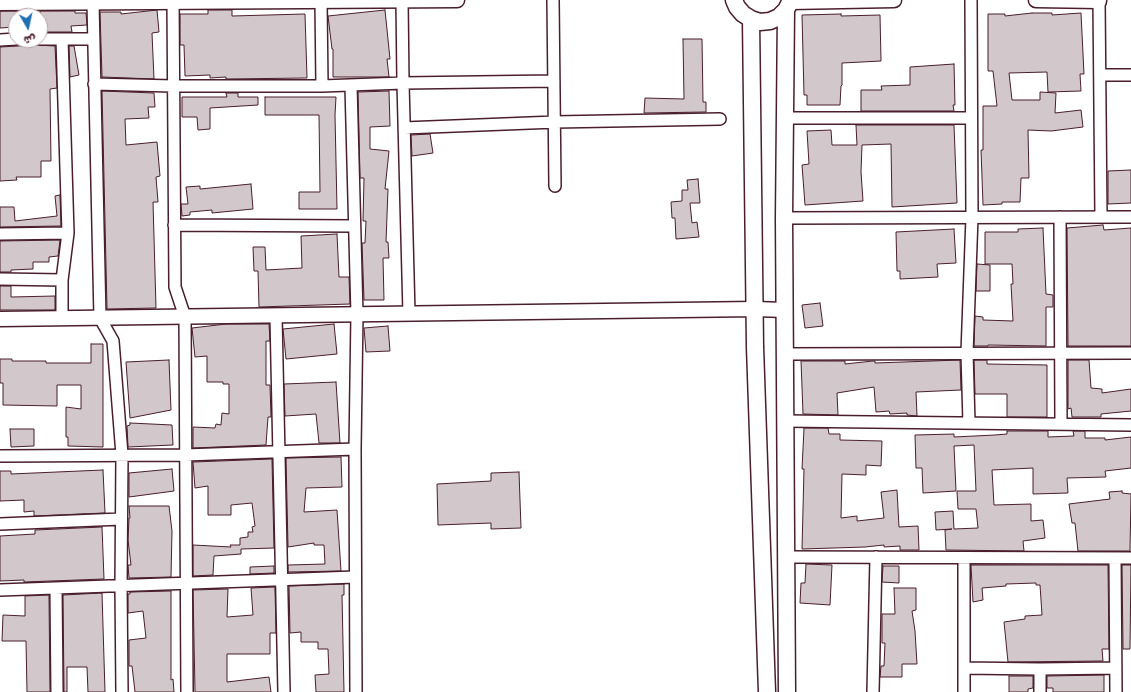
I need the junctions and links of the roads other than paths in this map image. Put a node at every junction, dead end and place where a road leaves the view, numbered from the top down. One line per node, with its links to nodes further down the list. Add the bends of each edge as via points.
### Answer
1 (402, 0): 2 (street); 10 (street); 22 (street)
2 (457, 0)
3 (553, 0): 21 (street)
4 (734, 0): 15 (main road, via 743,14)
5 (894, 0): 14 (street)
6 (971, 0): 28 (street)
7 (1036, 0): 11 (street)
8 (22, 1): 12 (street); 13 (street)
9 (173, 1): 10 (street); 12 (street); 24 (street)
10 (321, 1): 25 (street)
11 (1099, 1): 19 (street)
12 (93, 2): 16 (street)
13 (0, 3)
14 (789, 4): 15 (main road, via 778,17 760,22); 27 (main road)
15 (751, 19): 44 (main road)
16 (93, 38): 18 (street); 23 (street)
17 (48, 39): 18 (street)
18 (62, 39): 40 (street)
19 (1100, 75): 20 (street); 35 (street)
20 (1131, 75)
21 (554, 81): 22 (street); 30 (street)
22 (403, 83): 26 (street); 31 (street)
23 (94, 84): 24 (street); 51 (street)
24 (173, 86): 25 (street); 38 (street)
25 (322, 86): 26 (street)
26 (350, 86): 39 (street)
27 (785, 118): 28 (street); 37 (main road)
28 (971, 118): 33 (street)
29 (720, 119): 30 (street)
30 (556, 122): 31 (street); 32 (street)
31 (404, 128): 47 (street)
32 (555, 186)
33 (972, 217): 34 (street); 37 (street); 53 (street)
34 (1060, 217): 35 (street); 54 (street)
35 (1101, 217): 36 (street)
36 (1131, 217)
37 (784, 218): 45 (main road)
38 (174, 225): 39 (street); 48 (street, via 175,287)
39 (354, 226): 46 (street)
40 (68, 233): 41 (street); 43 (street)
41 (0, 234)
42 (0, 279): 43 (street)
43 (62, 280): 50 (street)
44 (755, 309): 45 (street); 47 (street); 87 (main road)
45 (785, 310): 56 (main road)
46 (357, 314): 47 (street); 49 (street); 61 (street)
47 (409, 314)
48 (185, 316): 49 (street); 51 (street); 63 (street)
49 (276, 316): 62 (street)
50 (62, 318): 51 (street); 52 (street)
51 (100, 318): 65 (street, via 113,342)
52 (0, 319)
53 (967, 353): 54 (street); 56 (street); 58 (street)
54 (1061, 353): 55 (street); 59 (street)
55 (1131, 353)
56 (785, 354): 57 (main road)
57 (785, 421): 58 (street); 68 (main road)
58 (968, 423): 59 (street)
59 (1061, 424): 60 (street)
60 (1131, 425)
61 (354, 449): 62 (street); 73 (street)
62 (280, 452): 63 (street); 74 (street)
63 (185, 455): 65 (street); 75 (street)
64 (0, 456): 65 (street)
65 (122, 456): 66 (street)
66 (121, 519): 67 (street); 76 (street)
67 (0, 524)
68 (786, 557): 69 (street); 88 (main road)
69 (876, 557): 70 (street); 89 (street)
70 (964, 558): 71 (street); 79 (street)
71 (1114, 558): 72 (street); 80 (street)
72 (1131, 558)
73 (355, 577): 74 (street); 86 (street)
74 (282, 579): 75 (street); 85 (street)
75 (186, 583): 76 (street); 84 (street)
76 (120, 586): 77 (street); 83 (street)
77 (56, 588): 78 (street); 82 (street)
78 (0, 590)
79 (964, 668): 81 (street); 90 (street)
80 (1116, 668): 81 (street); 92 (street)
81 (1040, 669): 91 (street)
82 (57, 692)
83 (122, 692)
84 (187, 692)
85 (284, 692)
86 (356, 692)
87 (767, 692)
88 (787, 692)
89 (873, 692)
90 (964, 692)
91 (1040, 692)
92 (1116, 692)

